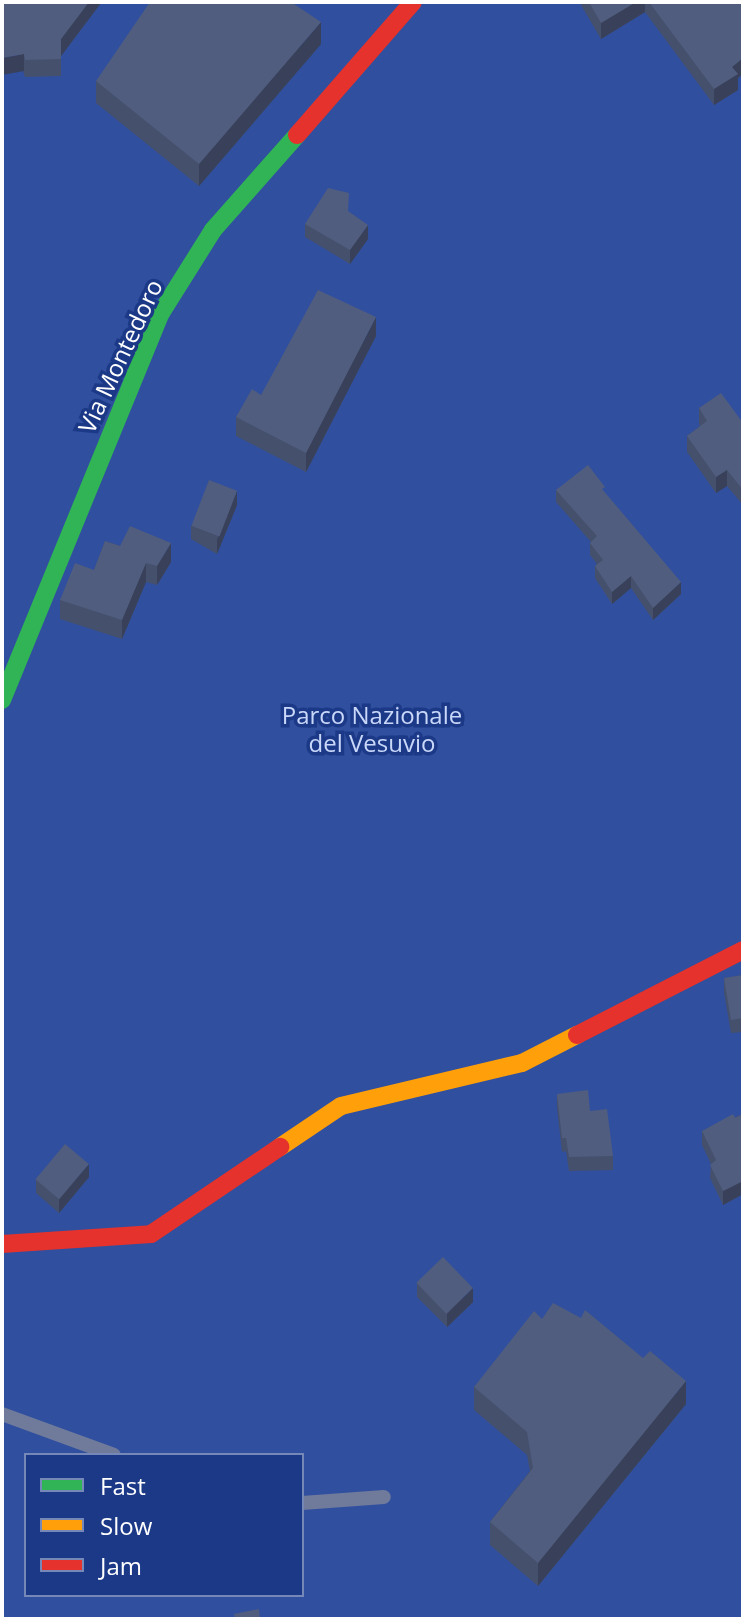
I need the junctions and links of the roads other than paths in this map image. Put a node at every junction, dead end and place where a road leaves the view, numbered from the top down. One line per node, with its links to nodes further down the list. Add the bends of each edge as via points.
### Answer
1 (413, 2): 2 (street, Via Montedoro, via 213,230 161,313)
2 (2, 700)
3 (743, 950): 4 (street, via 522,1063 341,1106 151,1234)
4 (2, 1244)
5 (2, 1414): 6 (lane)
6 (109, 1453)
7 (384, 1497): 8 (lane)
8 (304, 1503)

